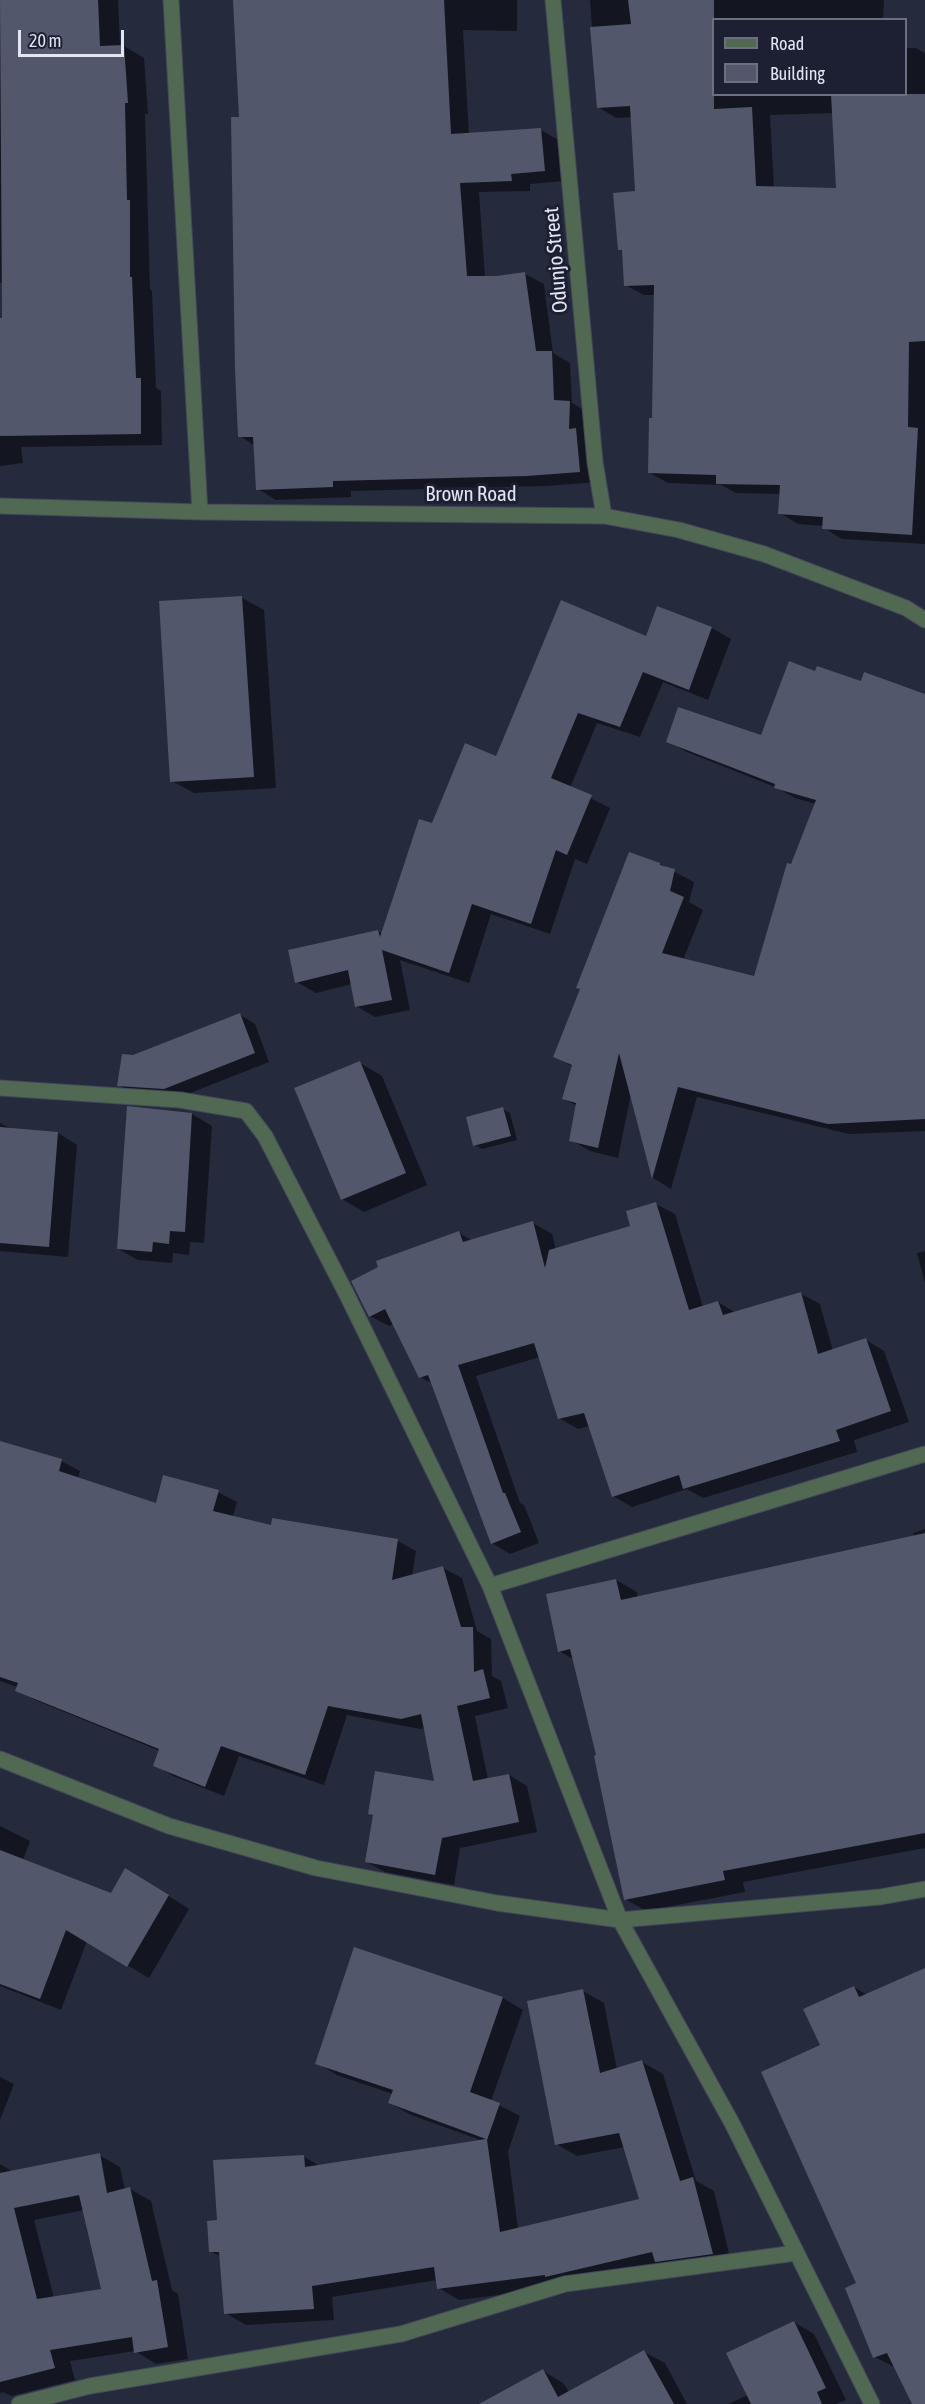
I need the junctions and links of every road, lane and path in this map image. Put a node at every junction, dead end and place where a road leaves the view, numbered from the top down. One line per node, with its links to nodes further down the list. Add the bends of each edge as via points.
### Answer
1 (171, 0): 4 (street)
2 (553, 0): 5 (street, Odunjo Street)
3 (0, 506): 4 (street, Brown Road)
4 (201, 512): 5 (street, Brown Road)
5 (603, 516): 6 (street, Brown Road, via 679,530 764,554 906,608)
6 (925, 620)
7 (0, 1088): 9 (street, via 180,1100 246,1111 265,1136 336,1274)
8 (925, 1454): 9 (street)
9 (490, 1586): 12 (street)
10 (0, 1759): 12 (street, via 170,1826 316,1868 497,1903)
11 (925, 1889): 12 (street, via 880,1897)
12 (620, 1920): 13 (street, via 733,2125)
13 (796, 2253): 14 (street, via 565,2284 401,2334 90,2386); 15 (street)
14 (19, 2404)
15 (872, 2404)

